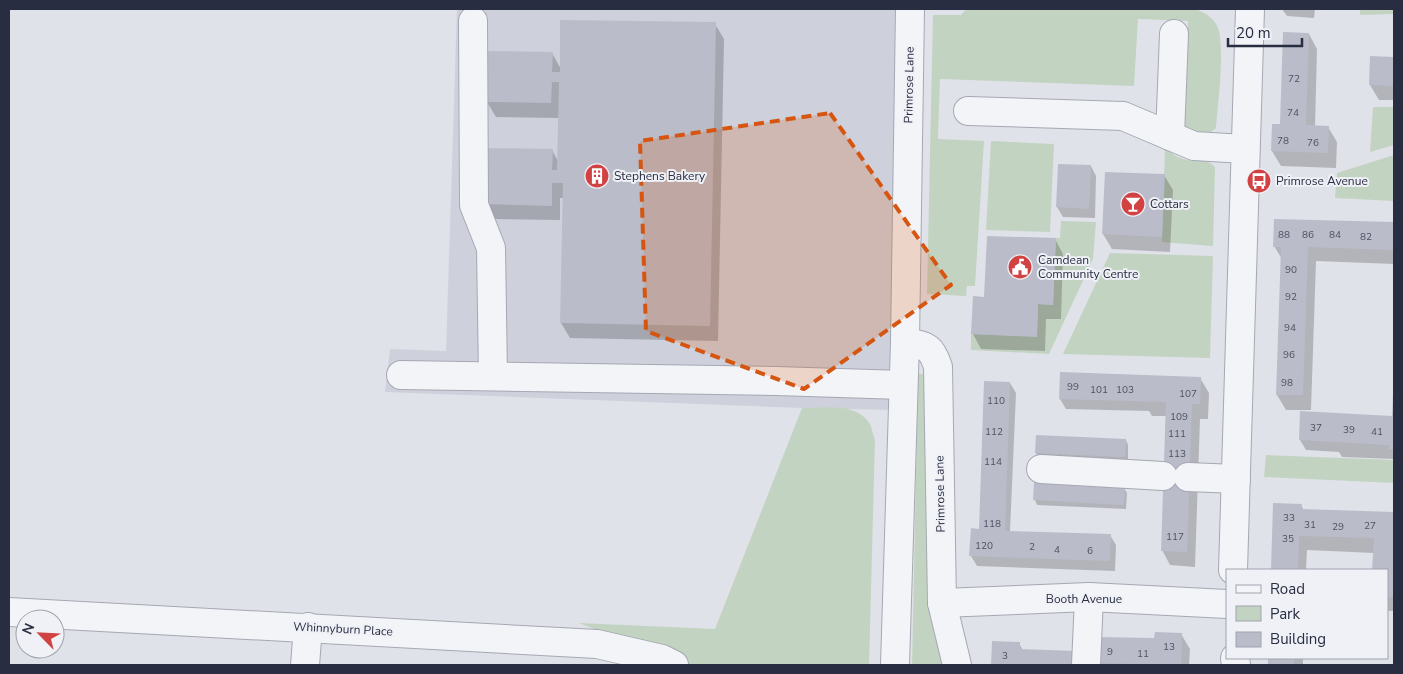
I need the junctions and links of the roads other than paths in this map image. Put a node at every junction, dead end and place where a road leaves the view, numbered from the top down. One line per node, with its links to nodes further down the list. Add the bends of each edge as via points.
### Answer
1 (910, 9): 8 (street, Primrose Lane)
2 (1250, 9): 7 (street)
3 (473, 21): 10 (street, via 474,205 491,248)
4 (1174, 34): 6 (street)
5 (968, 111): 6 (street, via 1123,116)
6 (1170, 136): 7 (street, via 1194,146)
7 (1244, 149): 13 (street)
8 (905, 342): 11 (street, Primrose Lane); 16 (street, Primrose Lane, via 926,346 938,367)
9 (401, 375): 10 (street)
10 (492, 376): 11 (street)
11 (902, 385): 22 (street, Primrose Lane)
12 (1041, 469): 13 (street)
13 (1236, 479): 14 (street)
14 (1233, 569)
15 (1089, 597): 16 (street, Booth Avenue); 17 (street, Booth Avenue); 24 (street)
16 (942, 603): 23 (street, Primrose Lane)
17 (1226, 604)
18 (9, 612): 19 (street, Whinnyburn Place)
19 (308, 627): 20 (street); 21 (street, Whinnyburn Place, via 597,644 662,659)
20 (305, 665)
21 (674, 665)
22 (895, 665)
23 (957, 665)
24 (1086, 665)

